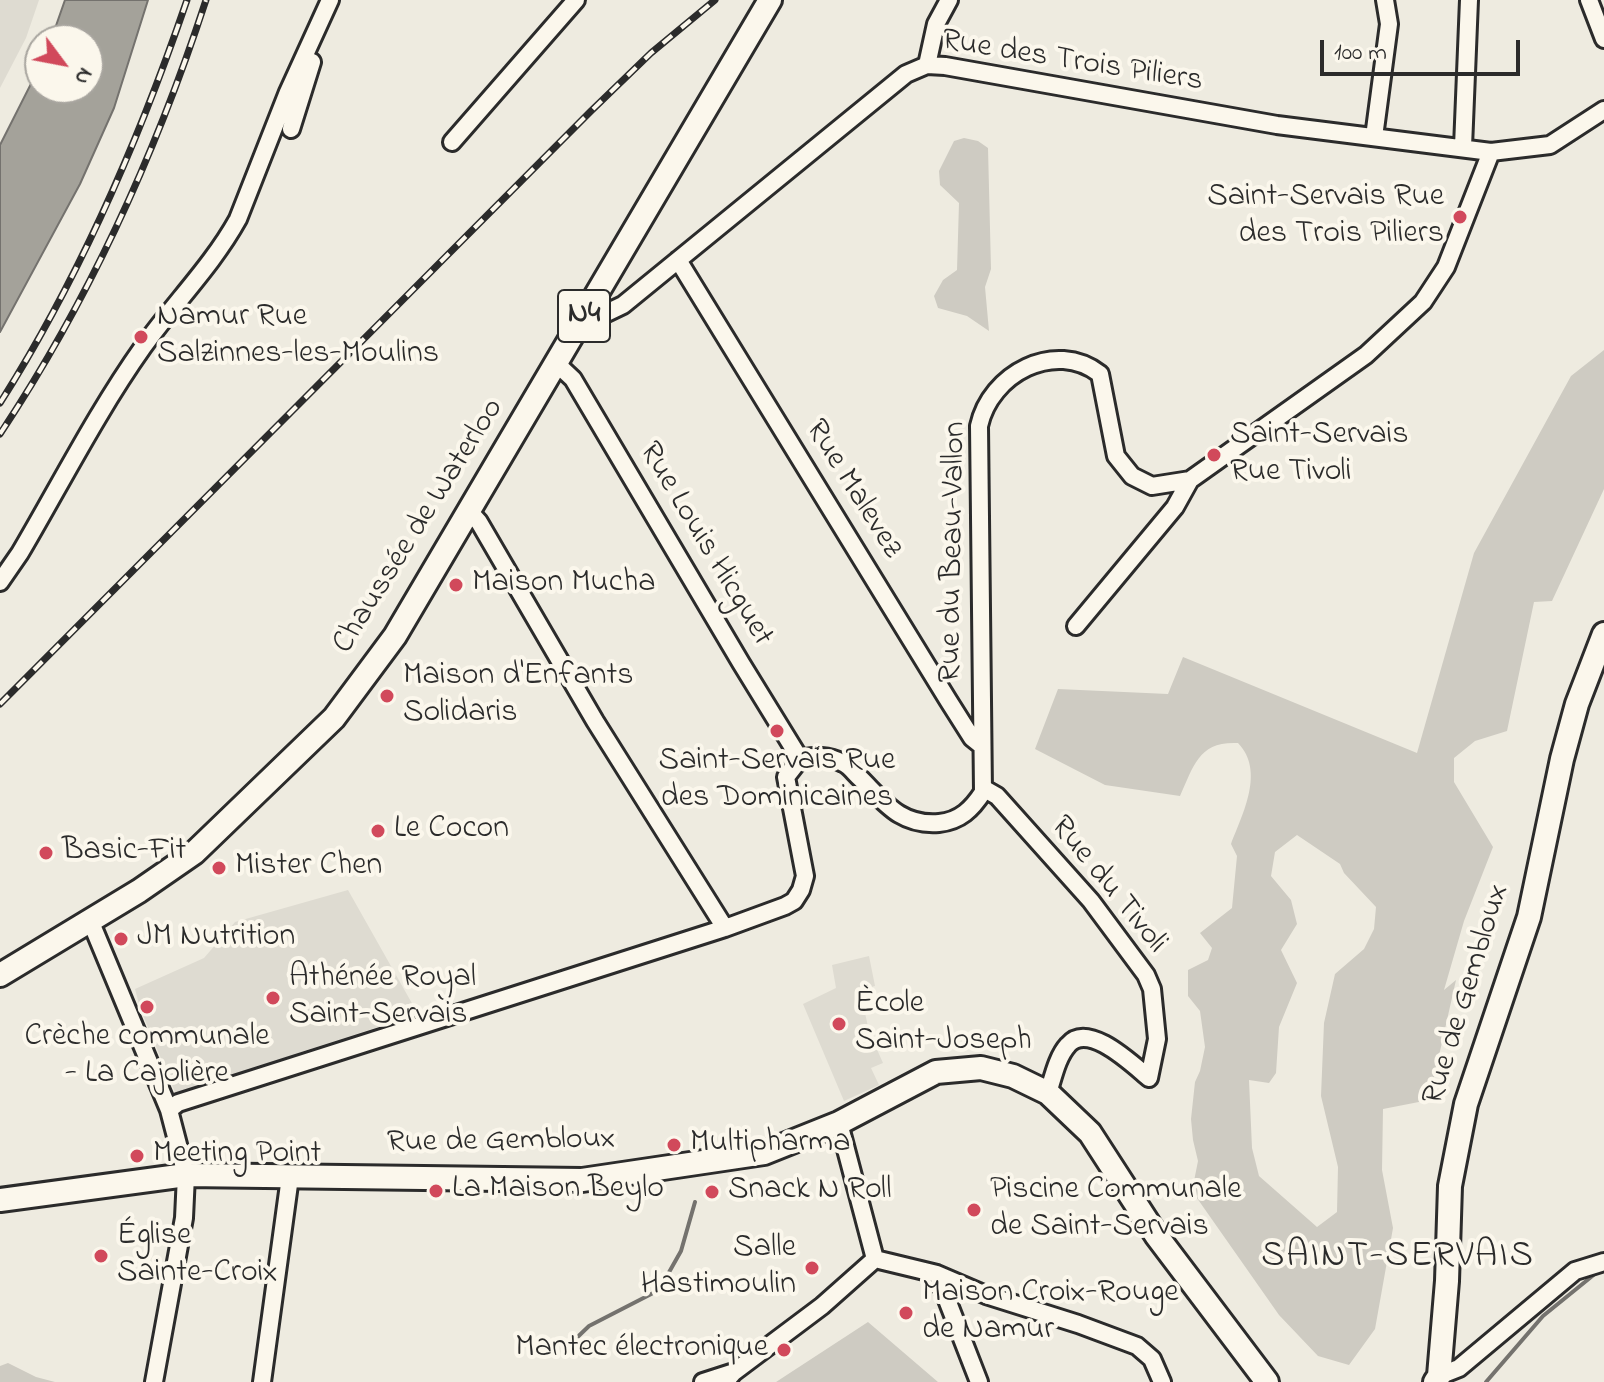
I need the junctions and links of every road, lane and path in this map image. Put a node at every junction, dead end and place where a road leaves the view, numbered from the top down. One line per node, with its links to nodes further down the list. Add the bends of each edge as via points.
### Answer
1 (576, 0): 13 (street)
2 (770, 0): 17 (main road, Chaussée de Waterloo / N4)
3 (949, 0): 9 (street, via 936,24)
4 (1385, 0): 12 (street, via 1389,24)
5 (1469, 0): 14 (street)
6 (1589, 0): 8 (street)
7 (328, 4): 11 (street, via 335,16 310,67); 21 (street, via 233,228 215,259 143,348)
8 (1604, 39)
9 (927, 65): 12 (street, Rue des Trois Piliers); 16 (street, Rue des Trois Piliers, via 906,74)
10 (1604, 110): 15 (street, via 1550,145)
11 (291, 129)
12 (1374, 137): 14 (street, Rue des Trois Piliers)
13 (452, 142)
14 (1463, 147): 15 (street, Rue des Trois Piliers)
15 (1491, 152): 19 (street, Rue du Beau-Vallon, via 1446,267 1423,302 1366,355)
16 (678, 260): 17 (street, Rue des Trois Piliers, via 623,305 598,317); 24 (street, Rue Malevez, via 948,700)
17 (586, 313): 18 (main road, Chaussée de Waterloo / N4)
18 (556, 363): 20 (main road, Chaussée de Waterloo / N4); 25 (street, Rue Louis Hicguet, via 573,379)
19 (1190, 480): 22 (street, via 1175,507); 24 (street, Rue du Beau-Vallon, via 1152,486 1132,476 1116,456 1100,374 1086,363 1073,359 1018,370 988,398 979,426)
20 (469, 511): 27 (main road, Chaussée de Waterloo / N4, via 389,645 334,718 194,853); 28 (street)
21 (0, 582)
22 (1076, 626)
23 (1604, 634): 40 (main road, Rue de Gembloux, via 1562,759 1529,917 1466,1104 1450,1186)
24 (982, 746): 26 (street, Rue du Beau-Vallon)
25 (800, 759): 26 (street, via 820,755 845,763 893,811 916,823 963,815); 28 (street, via 786,777 805,876 801,890 785,906)
26 (983, 788): 30 (street, Rue du Tivoli, via 997,796 1091,901 1152,989 1157,1039 1149,1078 1104,1042 1082,1038 1068,1044)
27 (90, 920): 29 (main road, Chaussée de Waterloo / N4); 31 (street)
28 (725, 928): 31 (street)
29 (0, 975)
30 (1048, 1093): 32 (main road, Rue de Gembloux, via 981,1068 947,1070); 46 (main road, Rue de Gembloux, via 1090,1133 1156,1235)
31 (169, 1110): 33 (street)
32 (839, 1123): 34 (main road, Rue de Gembloux, via 764,1153 582,1180); 36 (street)
33 (186, 1175): 34 (main road, Rue de Gembloux); 35 (main road, Rue de Gembloux); 41 (street, via 184,1218)
34 (290, 1177): 42 (street)
35 (0, 1200)
36 (875, 1259): 38 (street); 39 (street)
37 (1604, 1262): 40 (street, via 1575,1271 1459,1368)
38 (937, 1274): 44 (street); 45 (street, via 1137,1346 1152,1359)
39 (730, 1377): 43 (street)
40 (1437, 1379)
41 (154, 1382)
42 (262, 1382)
43 (703, 1382)
44 (979, 1382)
45 (1162, 1382)
46 (1267, 1382)

